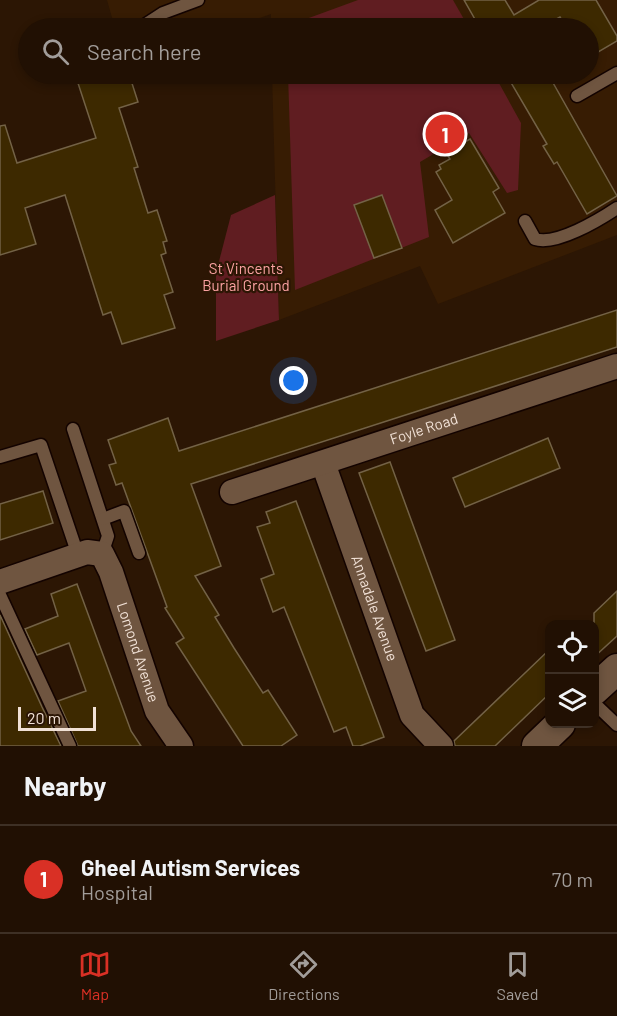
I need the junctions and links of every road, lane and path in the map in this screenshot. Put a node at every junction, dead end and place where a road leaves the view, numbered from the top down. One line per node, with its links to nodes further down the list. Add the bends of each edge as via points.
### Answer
1 (198, 0): 2 (lane)
2 (156, 18)
3 (617, 73): 4 (lane)
4 (599, 83)
5 (598, 84): 6 (lane)
6 (577, 96)
7 (617, 208): 8 (lane, via 586,226 544,242 535,239)
8 (525, 220)
9 (617, 366): 12 (street, Foyle Road)
10 (73, 429): 14 (lane)
11 (0, 457): 17 (lane, via 41,445)
12 (323, 463): 13 (street, Foyle Road); 27 (street, Annadale Avenue, via 412,715)
13 (232, 492)
14 (103, 519): 15 (lane, via 124,511); 16 (lane, via 108,536)
15 (139, 553)
16 (102, 554): 17 (street); 26 (street, Lomond Avenue, via 157,711)
17 (78, 555): 18 (street)
18 (0, 582)
19 (0, 595): 25 (lane)
20 (617, 669): 21 (street)
21 (599, 685)
22 (599, 707): 23 (lane)
23 (617, 725)
24 (555, 728): 28 (street)
25 (70, 746)
26 (181, 746)
27 (441, 746)
28 (537, 746)

